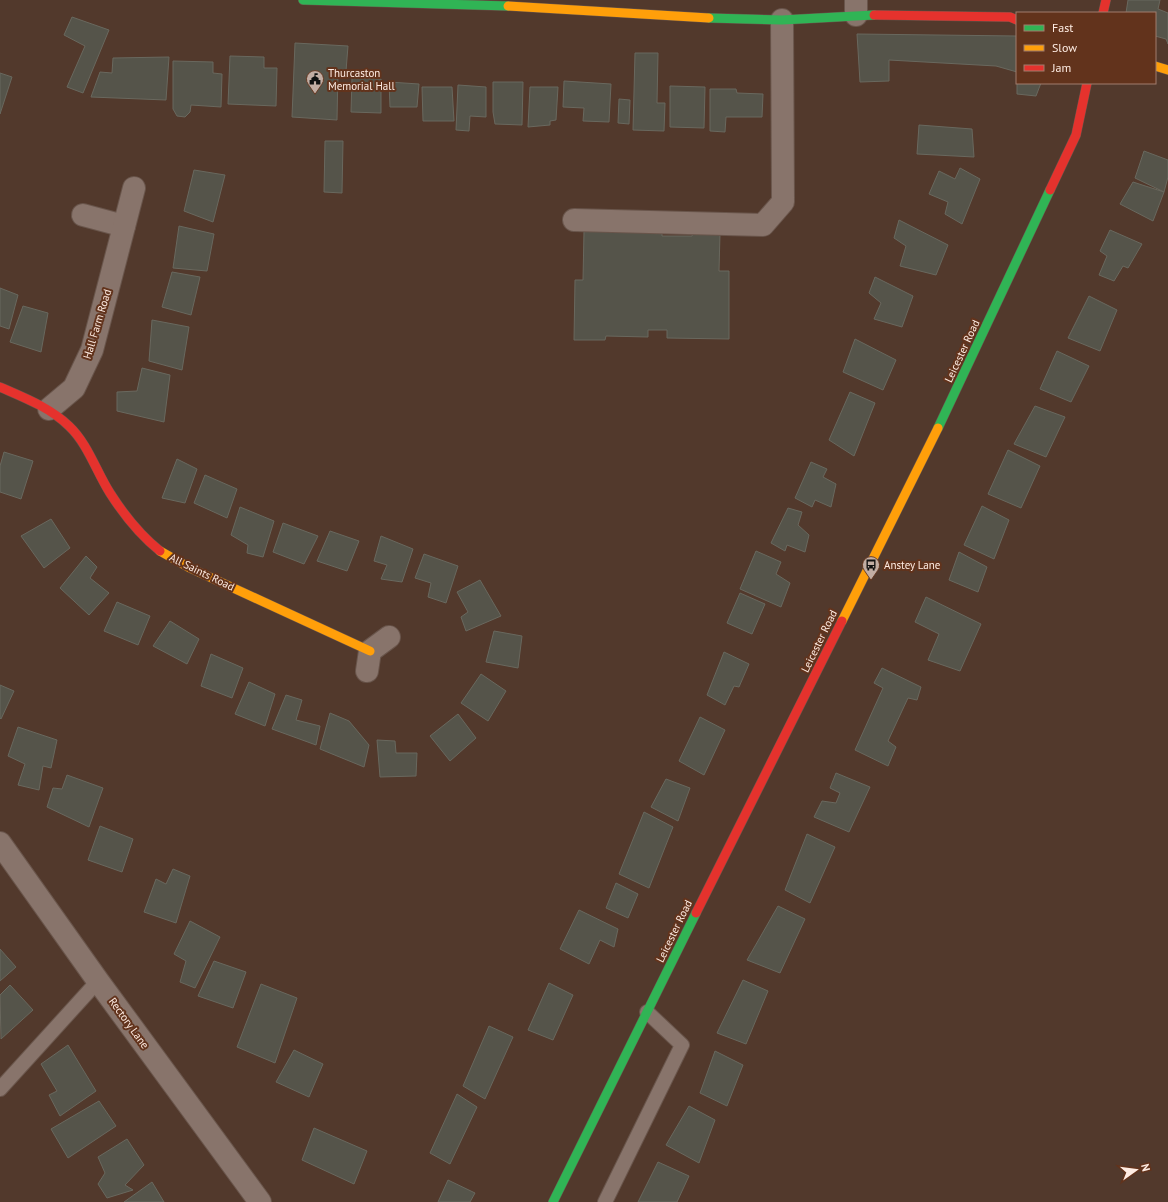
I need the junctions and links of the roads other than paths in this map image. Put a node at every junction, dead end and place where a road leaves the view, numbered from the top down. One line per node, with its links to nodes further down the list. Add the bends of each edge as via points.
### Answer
1 (303, 0): 3 (street)
2 (1106, 0): 5 (street)
3 (496, 2): 6 (street, via 692,17)
4 (856, 8): 6 (street); 7 (street)
5 (1103, 12)
6 (782, 20): 13 (street, via 784,202 763,225)
7 (1016, 20)
8 (1156, 66): 9 (street)
9 (1168, 70)
10 (1087, 84): 21 (street, Leicester Road, via 1076,135 959,385)
11 (134, 188): 14 (street, Hall Farm Road)
12 (83, 215): 14 (street)
13 (574, 220)
14 (124, 226): 16 (street, Hall Farm Road, via 92,350 74,388)
15 (0, 387): 16 (street, All Saints Road)
16 (49, 409): 18 (street, All Saints Road, via 70,427 87,450 110,493 132,523 159,550)
17 (388, 637): 18 (street, All Saints Road)
18 (369, 661)
19 (0, 843): 20 (street, Rectory Lane)
20 (98, 981): 22 (lane); 23 (street, Rectory Lane)
21 (647, 1012): 24 (street, Leicester Road); 25 (lane, via 682,1045)
22 (0, 1089)
23 (260, 1202)
24 (553, 1202)
25 (605, 1202)

